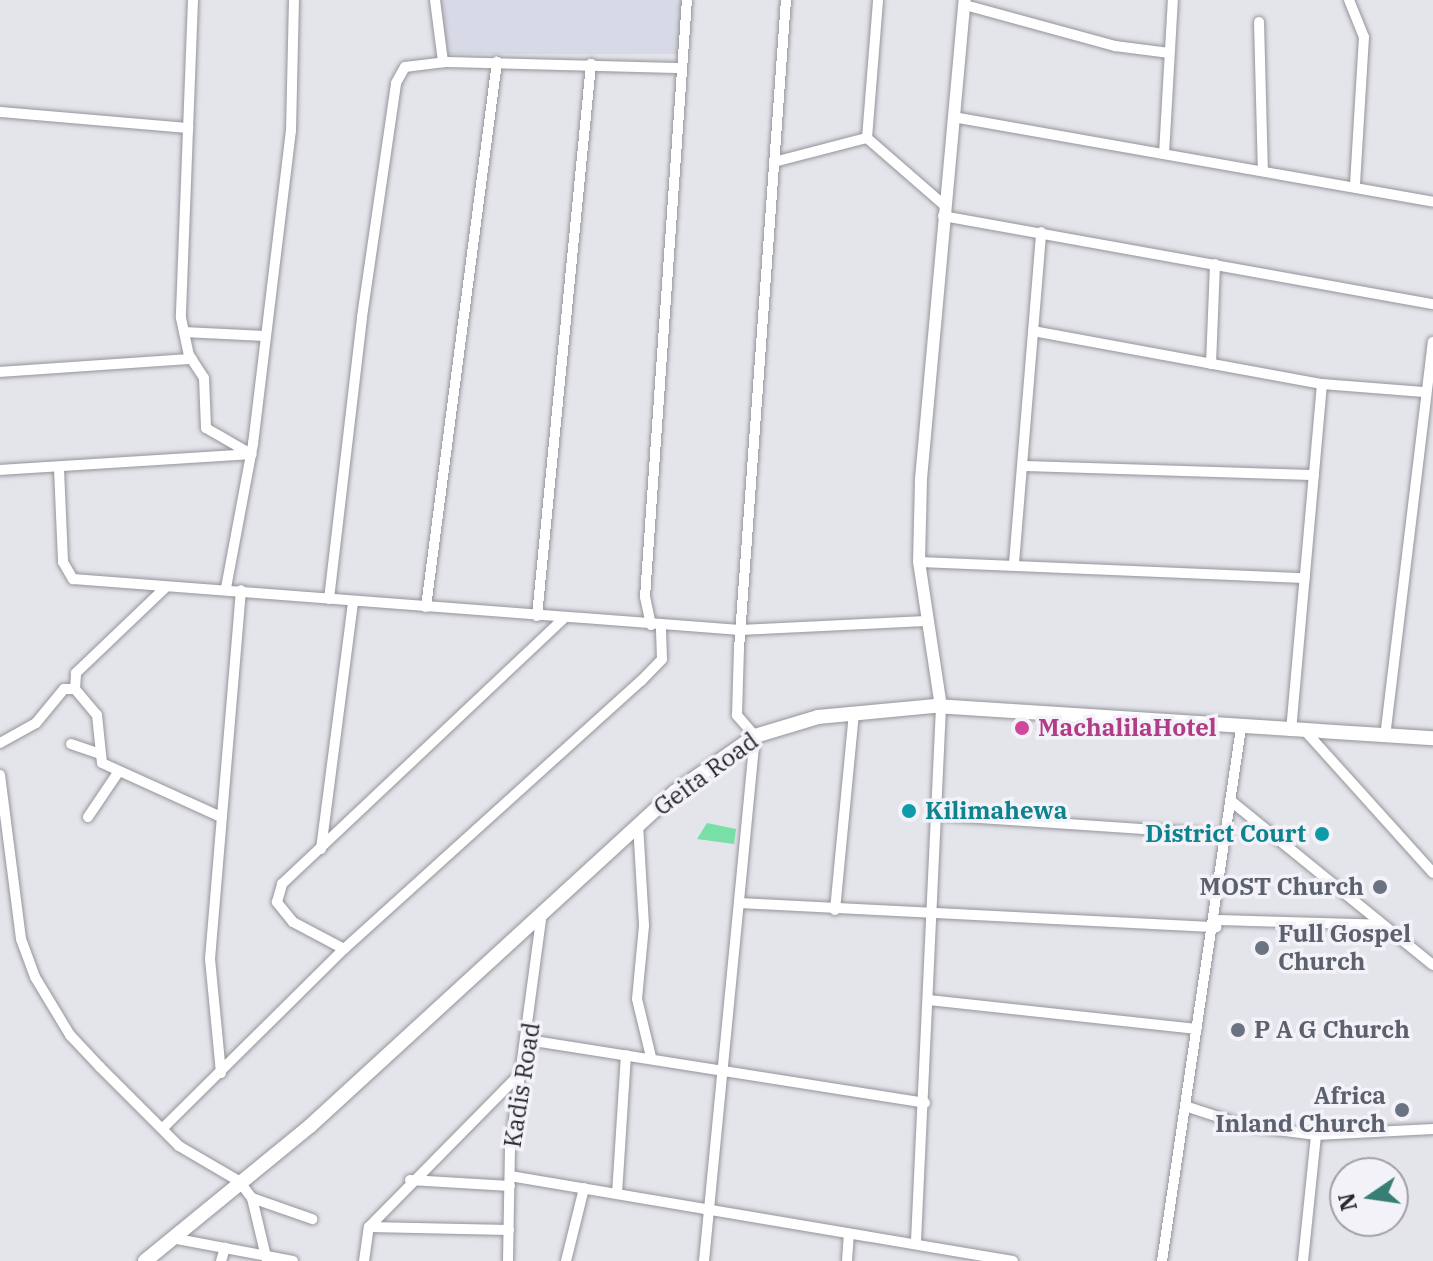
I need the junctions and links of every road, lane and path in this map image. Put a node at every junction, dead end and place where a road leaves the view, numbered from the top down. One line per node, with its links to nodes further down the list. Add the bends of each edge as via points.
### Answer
1 (193, 0): 18 (street)
2 (294, 0): 31 (street, via 295,82)
3 (435, 0): 12 (street)
4 (687, 0): 15 (street)
5 (786, 0): 21 (street)
6 (878, 0): 19 (street)
7 (1173, 0): 11 (street)
8 (1349, 0): 23 (street, via 1364,37)
9 (965, 2): 11 (street, via 1115,46); 17 (street)
10 (1259, 22): 22 (street)
11 (1170, 53): 20 (street)
12 (443, 62): 13 (street); 49 (street, via 405,67 396,83)
13 (497, 62): 14 (street); 51 (street)
14 (591, 64): 15 (street); 52 (street)
15 (680, 68): 55 (street, via 645,597)
16 (0, 112): 18 (street)
17 (953, 117): 20 (street); 25 (street)
18 (188, 128): 30 (street, via 180,255)
19 (867, 138): 21 (street); 25 (street)
20 (1164, 154): 22 (street)
21 (774, 162): 56 (street)
22 (1263, 170): 23 (street)
23 (1355, 186): 24 (street)
24 (1433, 202)
25 (943, 211): 26 (street); 43 (street, via 925,388)
26 (1041, 232): 27 (street); 29 (street)
27 (1215, 264): 28 (street); 34 (street)
28 (1433, 304)
29 (1033, 331): 34 (street); 39 (street)
30 (184, 332): 31 (street); 33 (street)
31 (265, 336): 38 (street)
32 (1433, 342): 37 (street)
33 (192, 359): 35 (street); 38 (street, via 204,378 206,428)
34 (1211, 364): 36 (street)
35 (0, 372)
36 (1322, 384): 37 (street); 42 (street)
37 (1424, 392): 64 (street)
38 (251, 454): 40 (street); 47 (street)
39 (1022, 466): 42 (street); 44 (street)
40 (59, 469): 41 (street); 46 (street, via 67,573)
41 (0, 470)
42 (1314, 475): 45 (street)
43 (919, 562): 44 (street); 54 (street)
44 (1014, 563): 45 (street)
45 (1305, 578): 61 (street)
46 (166, 587): 47 (street); 57 (street, via 76,673)
47 (226, 588): 48 (street)
48 (241, 590): 49 (street); 73 (street)
49 (329, 599): 50 (street)
50 (353, 601): 51 (street); 77 (street)
51 (426, 607): 52 (street)
52 (537, 616): 53 (street)
53 (564, 618): 55 (street); 77 (street)
54 (926, 621): 56 (street); 58 (street)
55 (656, 625): 56 (street); 85 (street, via 662,659 641,681)
56 (740, 630): 63 (street, via 737,715)
57 (75, 689): 66 (street, via 64,689 36,723); 68 (street, via 97,715)
58 (941, 707): 59 (main road, Geita Road); 60 (main road, Geita Road); 72 (street)
59 (854, 714): 63 (main road, Geita Road); 81 (street)
60 (1241, 728): 61 (main road, Geita Road); 71 (street)
61 (1291, 731): 62 (main road, Geita Road)
62 (1307, 733): 64 (main road, Geita Road); 78 (street)
63 (755, 736): 75 (main road, Geita Road); 79 (street)
64 (1385, 737): 65 (main road, Geita Road)
65 (1433, 738)
66 (0, 743)
67 (71, 744): 68 (street)
68 (100, 754): 69 (street)
69 (119, 771): 73 (street); 74 (street)
70 (0, 775): 97 (street, via 21,939 35,977 70,1035)
71 (1231, 801): 76 (street); 84 (street)
72 (937, 815): 76 (street); 82 (street)
73 (219, 816): 94 (street, via 210,959)
74 (88, 817)
75 (638, 824): 80 (main road, Geita Road); 91 (street, via 644,926 637,999)
76 (1227, 835): 83 (street)
77 (321, 849): 85 (street, via 282,884 277,902 293,922)
78 (1433, 873)
79 (739, 903): 81 (street); 92 (street)
80 (542, 909): 89 (street, Kadis Road); 101 (main road, Geita Road, via 322,1115)
81 (835, 910): 82 (street)
82 (932, 911): 83 (street); 87 (street)
83 (1216, 923): 84 (street); 88 (street)
84 (1381, 925): 86 (street)
85 (344, 949): 94 (street)
86 (1433, 965)
87 (929, 1000): 88 (street); 95 (street)
88 (1196, 1029): 96 (street)
89 (528, 1040): 90 (street); 93 (street, Kadis Road)
90 (626, 1055): 91 (street); 104 (street)
91 (651, 1057): 92 (street)
92 (719, 1066): 95 (street); 106 (street)
93 (523, 1071): 100 (street); 102 (street, Kadis Road)
94 (221, 1073): 97 (street)
95 (925, 1103): 112 (street)
96 (1188, 1107): 99 (street, via 1246,1126); 124 (street)
97 (164, 1127): 101 (street, via 179,1146)
98 (1433, 1129): 99 (street)
99 (1316, 1135): 125 (street)
100 (410, 1180): 102 (street); 108 (street)
101 (239, 1181): 105 (street); 111 (main road, Geita Road)
102 (510, 1181): 103 (street); 109 (street, Kadis Road)
103 (584, 1188): 104 (street); 120 (street)
104 (617, 1194): 106 (street)
105 (252, 1198): 107 (street); 114 (street)
106 (710, 1209): 110 (street); 121 (street)
107 (312, 1219)
108 (369, 1227): 109 (street); 118 (street)
109 (509, 1230): 119 (street, Kadis Road)
110 (849, 1234): 112 (street); 122 (street)
111 (177, 1239): 113 (street); 115 (main road, Geita Road)
112 (916, 1241): 123 (street)
113 (225, 1248): 114 (street); 116 (street)
114 (267, 1259): 117 (street)
115 (145, 1261)
116 (221, 1261)
117 (293, 1261)
118 (364, 1261)
119 (508, 1261)
120 (566, 1261)
121 (704, 1261)
122 (847, 1261)
123 (1009, 1261)
124 (1162, 1261)
125 (1303, 1261)

